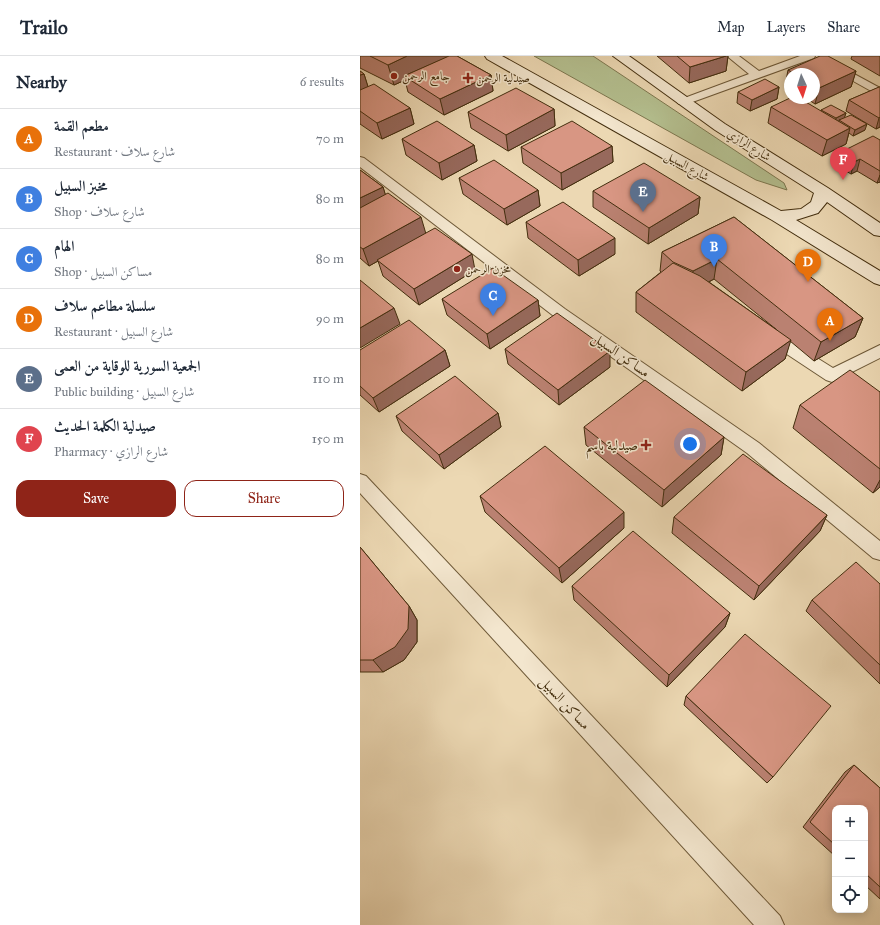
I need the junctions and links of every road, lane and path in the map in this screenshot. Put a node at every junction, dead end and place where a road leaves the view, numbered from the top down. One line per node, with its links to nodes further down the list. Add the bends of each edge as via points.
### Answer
1 (492, 56): 11 (main road, شارع السبيل)
2 (620, 56): 8 (main road, شارع الرازي)
3 (732, 56): 6 (street)
4 (810, 56): 6 (street)
5 (817, 56): 7 (street)
6 (756, 74): 8 (street)
7 (880, 93)
8 (683, 102): 10 (main road, شارع الرازي)
9 (360, 161): 17 (street, مساكن السبيل, via 560,312 753,448)
10 (822, 191): 11 (main road, via 820,202 811,210 796,215); 12 (main road, شارع الرازي)
11 (778, 216): 13 (main road, شارع السبيل)
12 (880, 230)
13 (880, 279)
14 (754, 326): 15 (street, via 832,376)
15 (880, 351)
16 (360, 481): 18 (street, مساكن السبيل)
17 (880, 552)
18 (771, 925)

